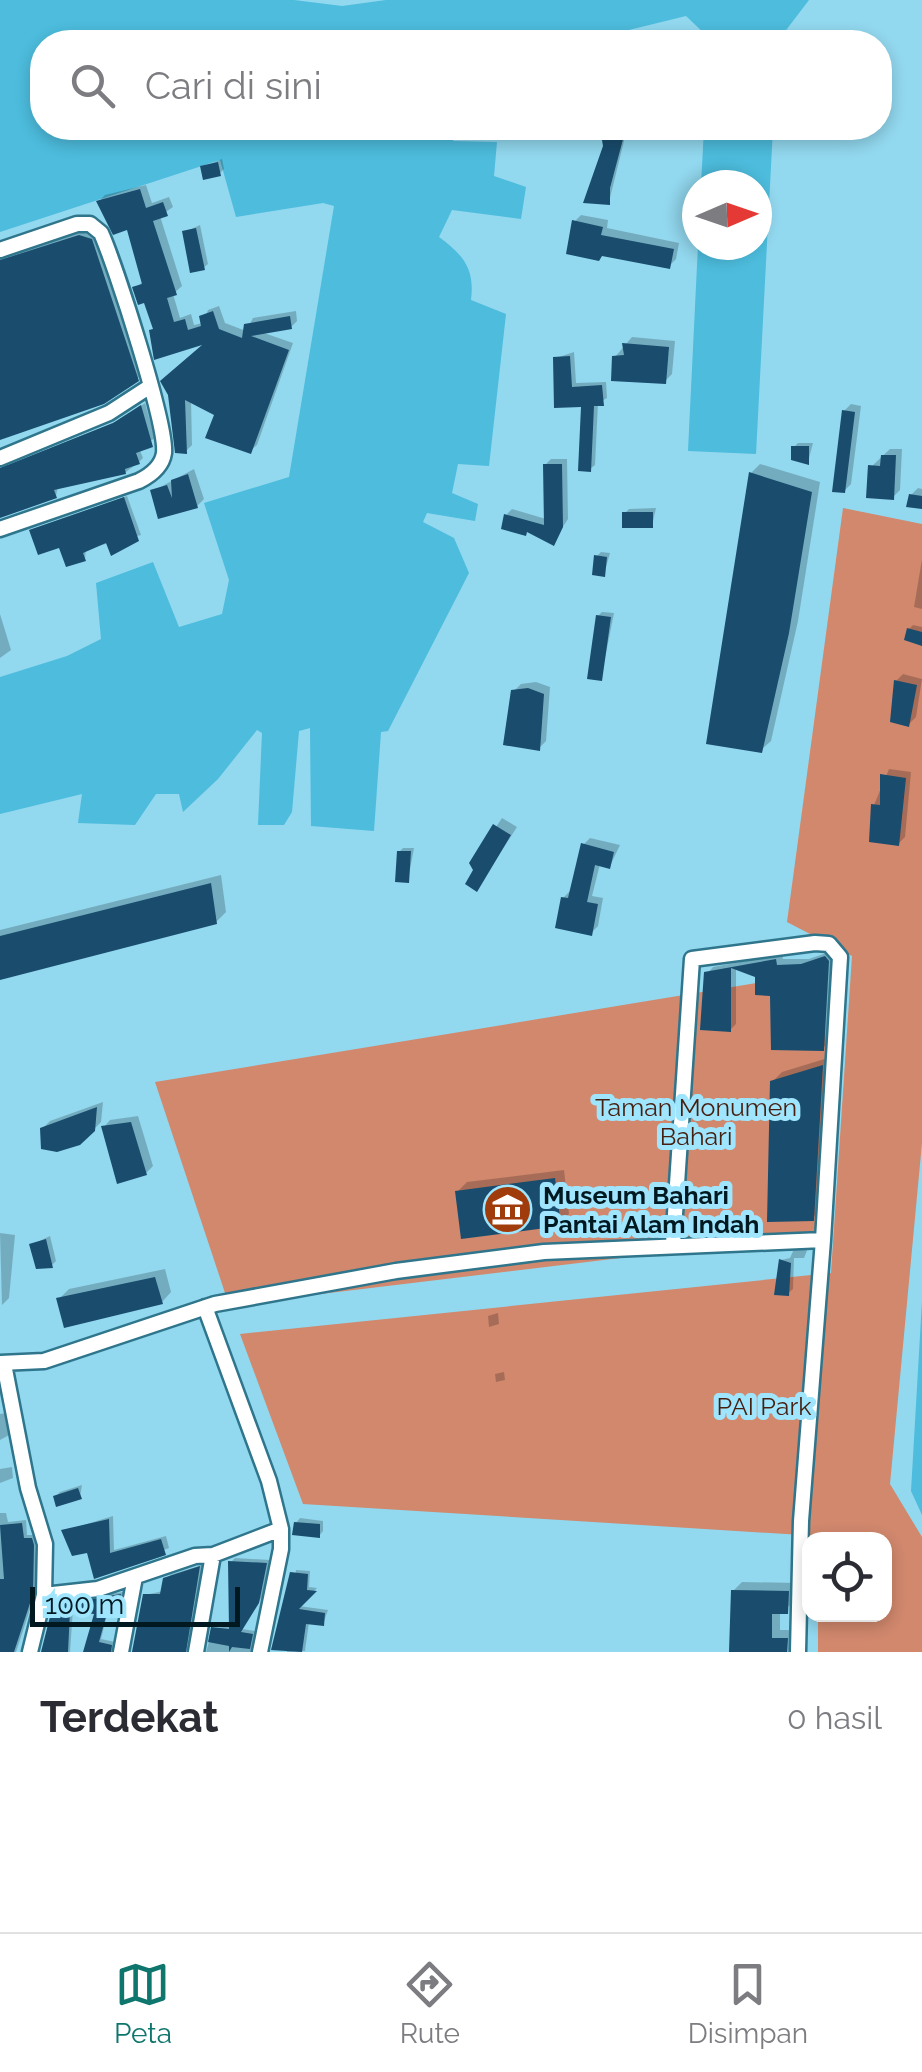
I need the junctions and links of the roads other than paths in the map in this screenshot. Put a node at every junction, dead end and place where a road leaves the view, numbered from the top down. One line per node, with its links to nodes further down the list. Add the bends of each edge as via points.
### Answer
1 (0, 250): 2 (street, via 78,224 101,233)
2 (149, 386): 3 (street, via 109,414); 4 (street, via 164,453 150,475)
3 (0, 458)
4 (0, 529)
5 (823, 1240): 6 (street); 6 (street, via 840,957 829,944 815,943 692,959); 17 (street)
6 (673, 1244): 7 (street, via 478,1259)
7 (205, 1307): 8 (street, via 64,1355); 9 (street)
8 (2, 1364): 12 (street, via 45,1544)
9 (281, 1529): 10 (street); 16 (street)
10 (214, 1556): 11 (street); 15 (street)
11 (135, 1577): 12 (street); 14 (street)
12 (44, 1596): 13 (street)
13 (30, 1652)
14 (121, 1652)
15 (196, 1652)
16 (260, 1652)
17 (798, 1652)

